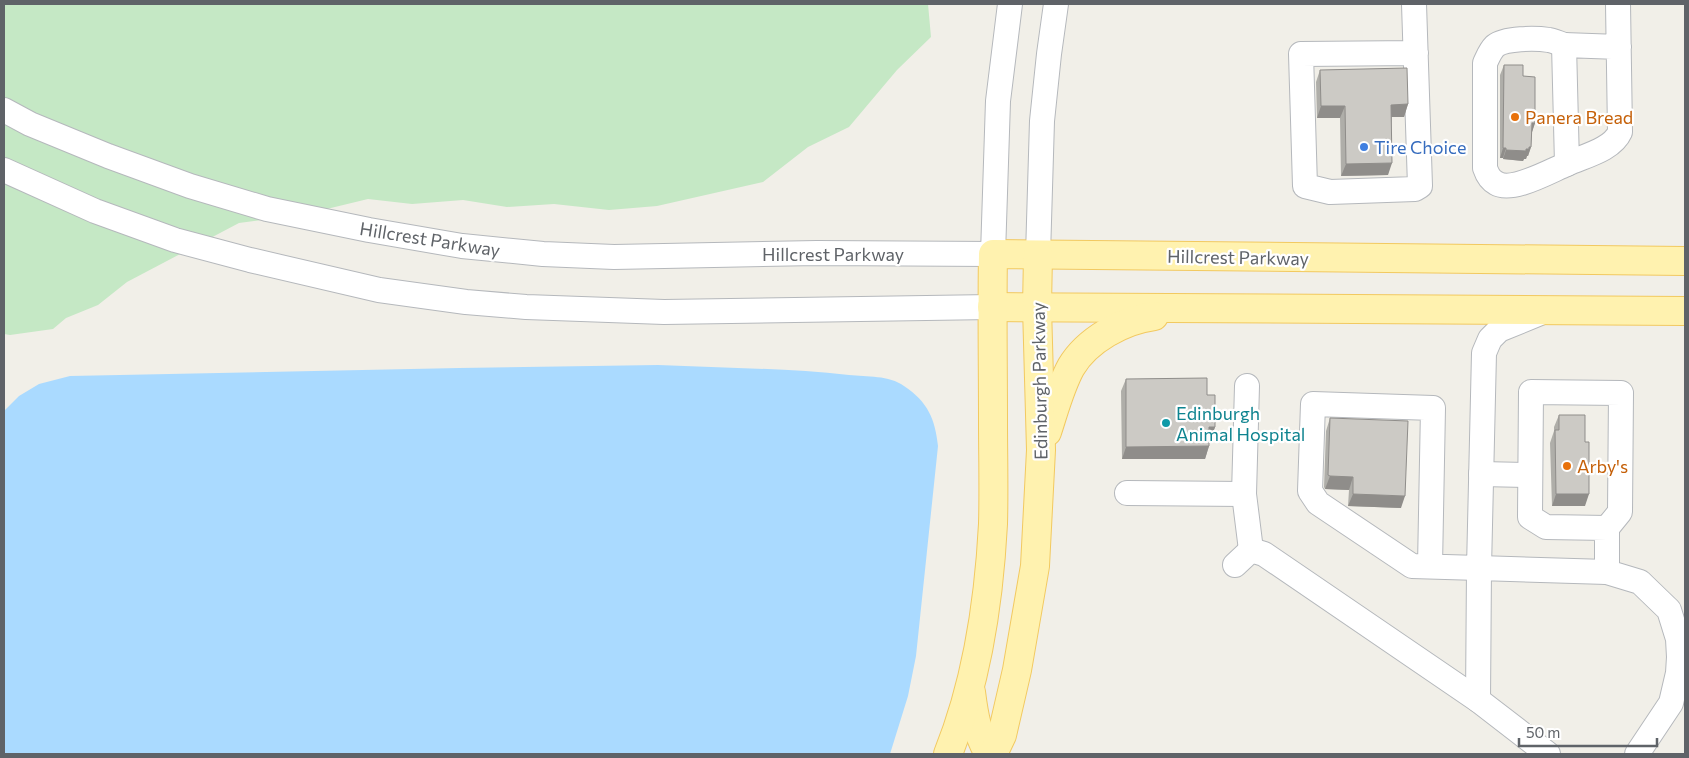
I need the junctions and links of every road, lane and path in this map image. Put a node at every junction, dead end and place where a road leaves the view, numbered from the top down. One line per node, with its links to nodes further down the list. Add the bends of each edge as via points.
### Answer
1 (1010, 4): 11 (street, via 998,101)
2 (1056, 4): 12 (street, Edinburgh Parkway, via 1042,120)
3 (1414, 4): 7 (street)
4 (1618, 4): 6 (street)
5 (1564, 45): 6 (street); 9 (street); 9 (street, via 1548,40 1514,40 1495,46 1489,53 1485,63 1485,168 1496,184 1506,186)
6 (1619, 47): 9 (street, via 1620,132 1610,145)
7 (1416, 53): 7 (street, via 1420,186 1415,189 1330,192 1305,186 1300,54)
8 (4, 110): 11 (street, Hillcrest Parkway, via 30,124 190,186 267,209 462,246 614,257)
9 (1567, 164)
10 (4, 170): 14 (street, via 95,211 175,240 379,290 447,300 534,308 664,312)
11 (993, 254): 12 (main road, Hillcrest Parkway); 14 (main road)
12 (1038, 255): 13 (main road, Hillcrest Parkway); 15 (main road, Edinburgh Parkway)
13 (1685, 261)
14 (992, 306): 15 (main road); 31 (main road, via 993,522 986,598)
15 (1037, 307): 16 (main road); 21 (main road, Edinburgh Parkway)
16 (1212, 308): 17 (main road); 21 (main road, via 1148,316 1103,335 1072,366)
17 (1546, 310): 18 (main road); 22 (street, via 1499,330 1490,338 1484,353)
18 (1685, 311)
19 (1247, 386): 25 (street)
20 (1621, 403): 23 (street, via 1621,393 1531,392); 26 (street, via 1554,402 1546,413); 27 (street, via 1620,512)
21 (1041, 450): 33 (main road, Edinburgh Parkway, via 1035,566 1017,670)
22 (1481, 474): 23 (street); 29 (street)
23 (1530, 475): 26 (street, via 1530,517)
24 (1127, 493): 25 (street)
25 (1244, 494): 32 (street, via 1242,558 1264,554)
26 (1546, 526): 27 (street)
27 (1607, 528): 30 (street)
28 (1430, 566): 28 (street, via 1412,566 1318,503 1310,491 1313,404 1433,408); 29 (street)
29 (1479, 568): 30 (street); 32 (street)
30 (1607, 572): 36 (street, via 1640,582 1669,610 1678,639 1678,673 1671,704)
31 (971, 683): 33 (main road, via 974,719 982,743); 34 (main road)
32 (1478, 700): 35 (street)
33 (997, 749)
34 (948, 754)
35 (1548, 754)
36 (1637, 754)

